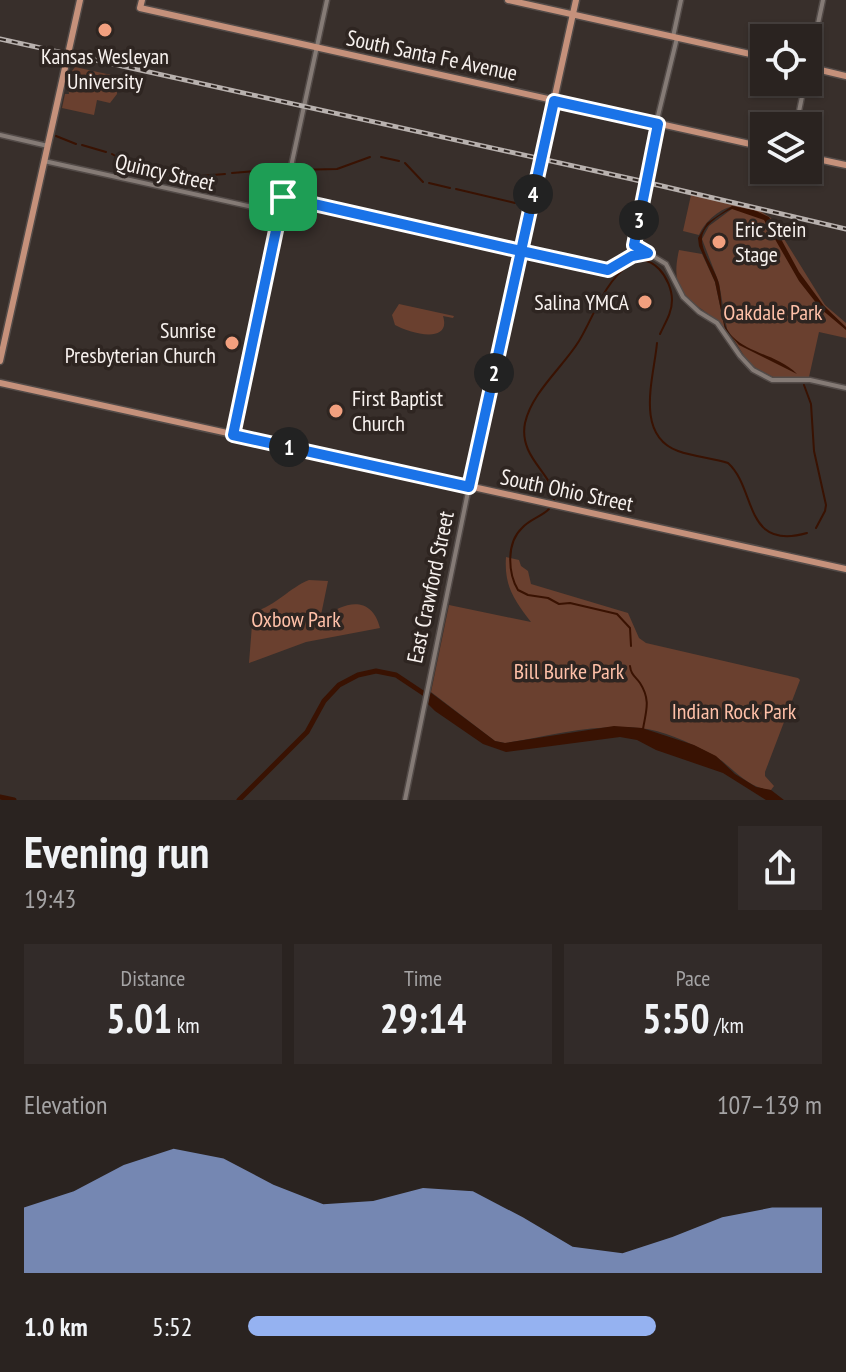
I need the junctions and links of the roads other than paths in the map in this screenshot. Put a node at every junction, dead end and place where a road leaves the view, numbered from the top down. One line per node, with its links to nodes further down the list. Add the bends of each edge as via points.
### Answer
1 (80, 0): 19 (main road)
2 (142, 0): 11 (main road, South Santa Fe Avenue, via 140,8)
3 (327, 0): 11 (street)
4 (508, 0): 8 (main road)
5 (576, 0): 8 (main road, East Crawford Street)
6 (681, 0): 10 (street)
7 (823, 0): 9 (street)
8 (573, 14): 10 (main road); 15 (main road, East Crawford Street)
9 (818, 24)
10 (675, 37): 12 (main road); 16 (street)
11 (316, 48): 15 (main road, South Santa Fe Avenue); 23 (street)
12 (750, 54)
13 (822, 72): 14 (main road)
14 (846, 76)
15 (554, 101): 16 (main road, South Santa Fe Avenue); 26 (main road, East Crawford Street)
16 (657, 124): 18 (main road, South Santa Fe Avenue); 25 (street)
17 (0, 135): 19 (street)
18 (750, 144)
19 (48, 146): 21 (main road)
20 (822, 160): 22 (main road)
21 (44, 161): 24 (street, Quincy Street); 29 (main road)
22 (846, 165)
23 (283, 197): 24 (street); 26 (street)
24 (280, 213): 32 (street)
25 (634, 245): 27 (street); 28 (street)
26 (521, 251): 28 (street, via 608,270); 33 (main road, East Crawford Street)
27 (648, 253): 28 (street); 31 (street, via 666,264 680,293 717,323 748,365 768,379)
28 (632, 256)
29 (0, 361)
30 (0, 383): 32 (main road, South Ohio Street)
31 (846, 388)
32 (233, 435): 33 (main road, South Ohio Street)
33 (469, 487): 34 (main road, South Ohio Street); 35 (street, East Crawford Street)
34 (846, 569)
35 (405, 800)

